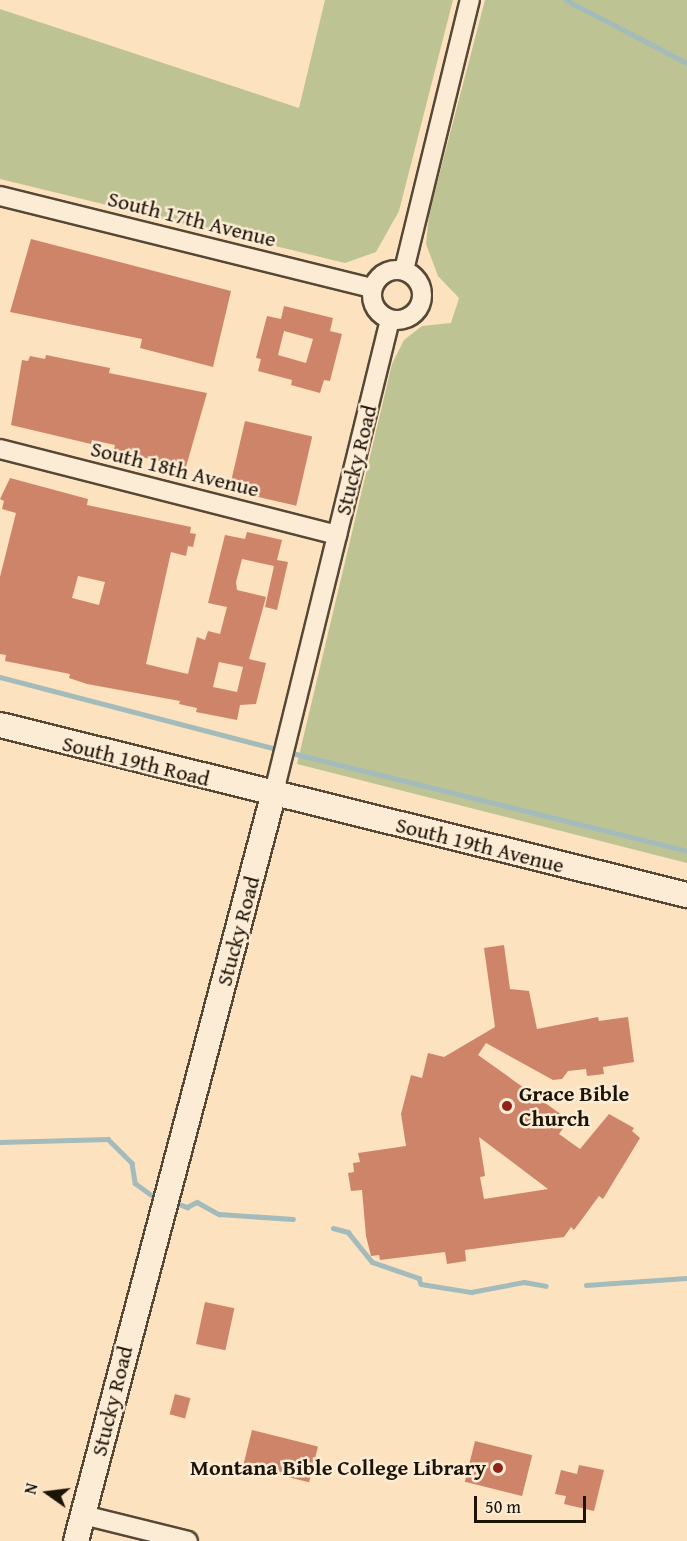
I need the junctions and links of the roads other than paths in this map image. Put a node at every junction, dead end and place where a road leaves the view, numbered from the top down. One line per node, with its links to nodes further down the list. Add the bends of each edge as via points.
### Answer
1 (470, 0): 3 (street)
2 (0, 196): 4 (street, South 17th Avenue)
3 (404, 270): 4 (street, via 383,274); 5 (street, via 419,281 423,298 415,314 399,321)
4 (372, 288): 5 (street, via 376,309)
5 (390, 320): 7 (street, Stucky Road)
6 (0, 449): 7 (street, South 18th Avenue)
7 (337, 535): 9 (street, Stucky Road)
8 (0, 725): 9 (street, South 19th Road)
9 (273, 796): 10 (street, South 19th Avenue); 11 (street, Stucky Road)
10 (687, 895)
11 (83, 1515): 12 (street, Stucky Road); 13 (street)
12 (76, 1541)
13 (188, 1541)

